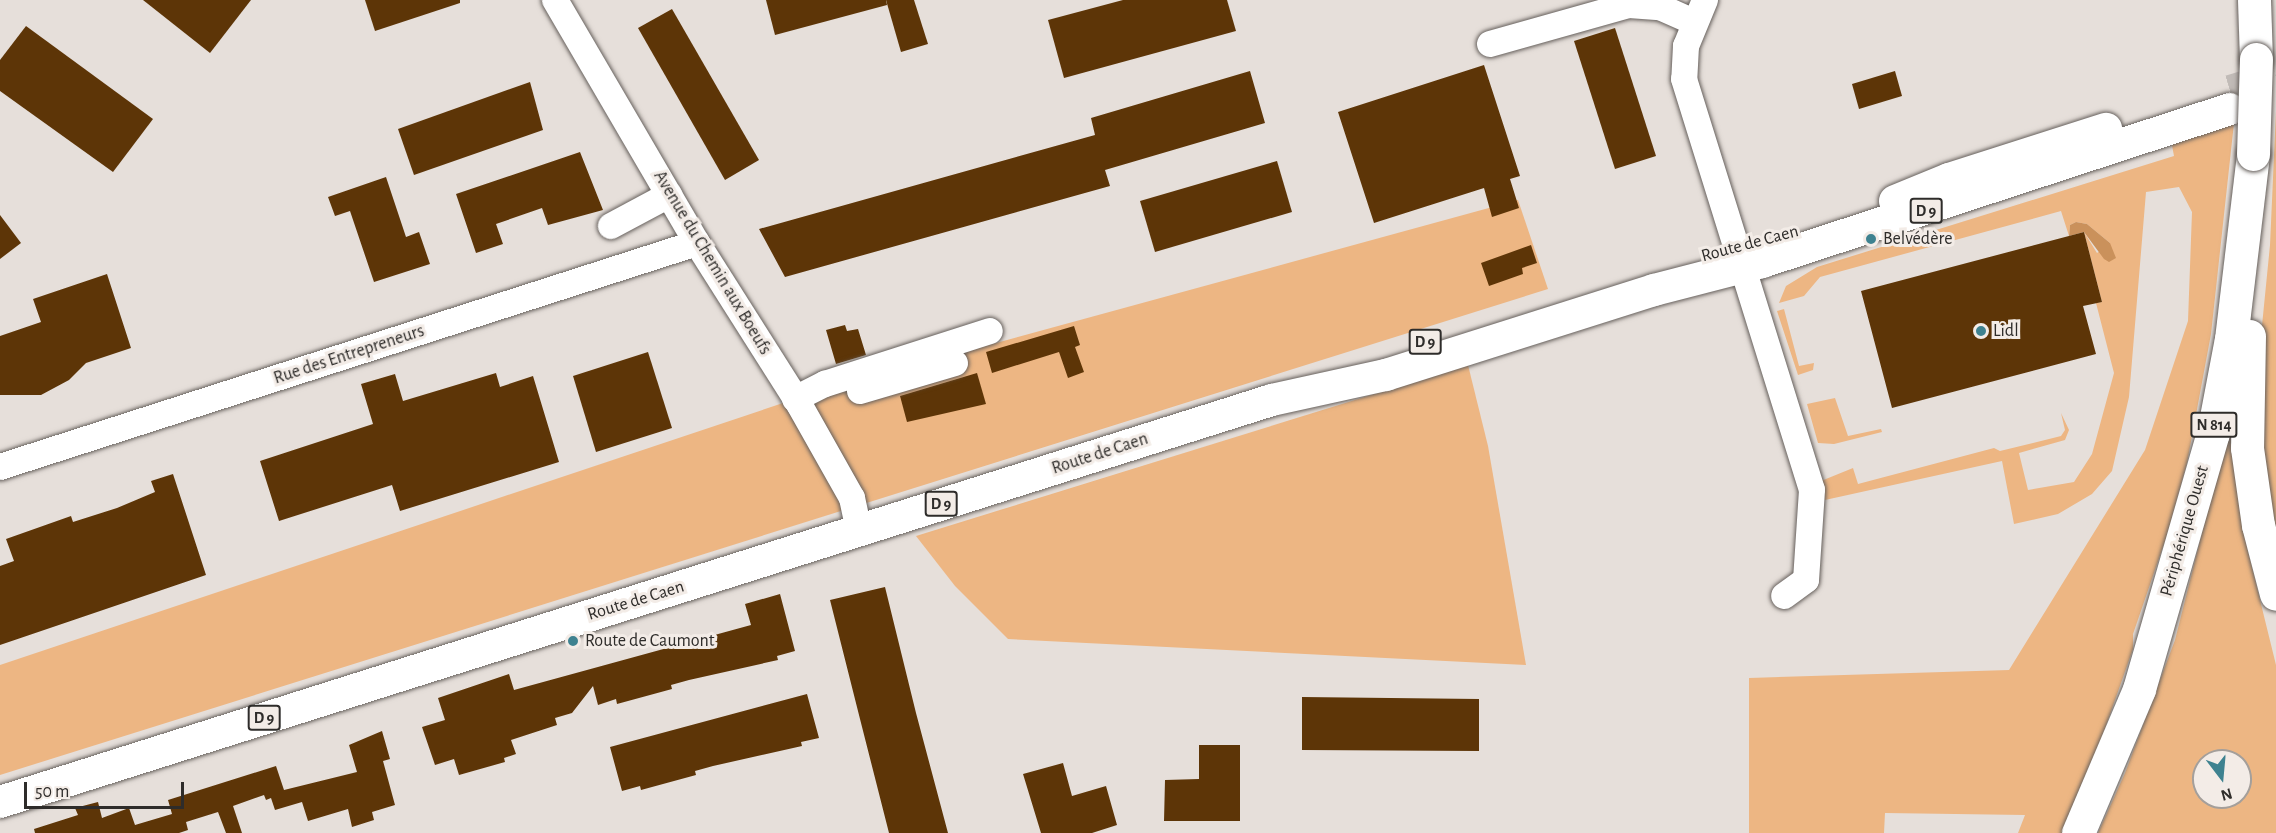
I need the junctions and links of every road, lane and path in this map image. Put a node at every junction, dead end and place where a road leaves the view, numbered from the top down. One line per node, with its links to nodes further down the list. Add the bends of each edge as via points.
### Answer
1 (555, 0): 6 (street, Avenue du Chemin aux Boeufs)
2 (2253, 0): 5 (highway, Périphérique Ouest / N 814, bridge)
3 (1699, 11): 4 (street, via 1629,5); 9 (street, via 1683,63 1684,79)
4 (1490, 44)
5 (2253, 154): 15 (highway, via 2247,448 2258,525); 18 (highway, Périphérique Ouest / N 814, via 2231,339 2213,433 2139,689)
6 (669, 195): 7 (street); 8 (street, Avenue du Chemin aux Boeufs)
7 (611, 226)
8 (698, 243): 12 (street, Avenue du Chemin aux Boeufs); 13 (street, Rue des Entrepreneurs)
9 (1737, 258): 9 (main road, Route de Caen / D 9, via 1762,262 2112,150 2230,100); 14 (main road, Route de Caen / D 9, via 1700,256 1376,357 1314,378 1272,400); 16 (street, via 1812,490 1806,580)
10 (990, 331): 12 (street, via 825,384)
11 (955, 363): 12 (street)
12 (801, 408): 14 (street, Avenue du Chemin aux Boeufs, via 852,498)
13 (0, 467)
14 (859, 530): 17 (main road, Route de Caen / D 9)
15 (2276, 594)
16 (1784, 596)
17 (0, 802)
18 (2078, 833)

